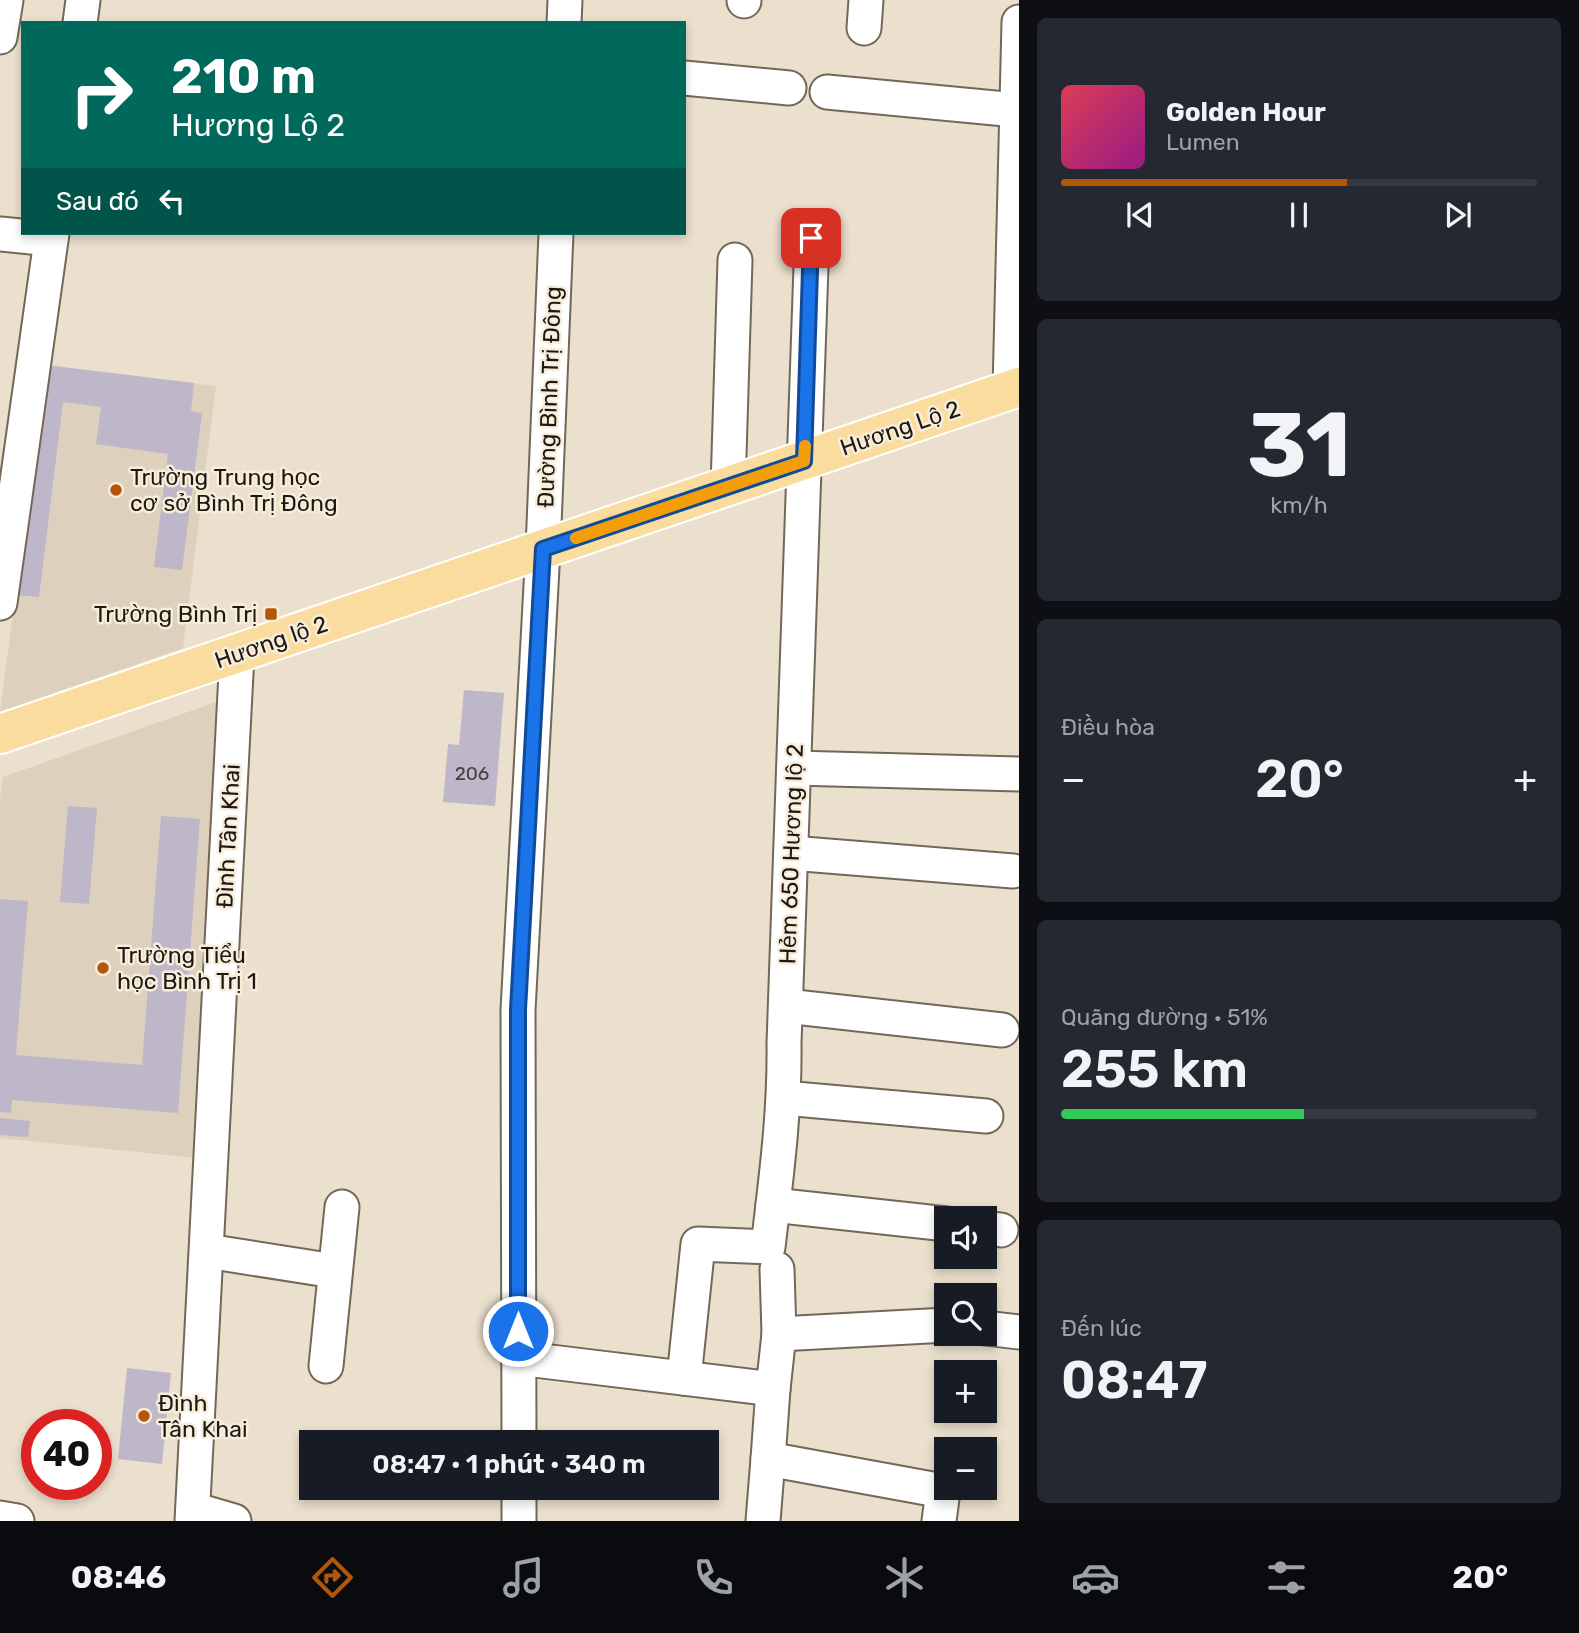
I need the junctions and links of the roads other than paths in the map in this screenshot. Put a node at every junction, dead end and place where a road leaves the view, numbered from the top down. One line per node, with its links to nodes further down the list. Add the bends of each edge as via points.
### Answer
1 (6, 0): 7 (street)
2 (83, 0): 4 (street)
3 (565, 0): 5 (street)
4 (80, 21)
5 (564, 21)
6 (1019, 22): 11 (street)
7 (0, 37)
8 (686, 78): 9 (street)
9 (789, 88)
10 (827, 92): 11 (street)
11 (1016, 110): 19 (street)
12 (0, 234): 13 (street)
13 (21, 235)
14 (26, 235): 16 (street)
15 (555, 235): 22 (street, Đường Bình Trị Đông)
16 (51, 236): 23 (street)
17 (811, 238): 20 (street, Hẻm 650 Hương lộ 2)
18 (734, 260): 21 (street)
19 (1015, 388): 20 (main road, Hương Lộ 2)
20 (804, 461): 21 (main road, Hương Lộ 2); 26 (street, Hẻm 650 Hương lộ 2)
21 (728, 488): 22 (main road, Hương Lộ 2)
22 (543, 549): 24 (main road, Hương lộ 2); 44 (street, Đường Bình Trị Đông, via 518,1010)
23 (0, 603)
24 (237, 654): 25 (main road, Hương lộ 2); 37 (street, Đình Tân Khai)
25 (0, 734)
26 (794, 768): 27 (street); 28 (street, Hẻm 650 Hương lộ 2)
27 (1019, 774)
28 (791, 853): 29 (street); 30 (street, Hẻm 650 Hương lộ 2)
29 (1013, 871)
30 (786, 1006): 31 (street); 32 (street, Hẻm 650 Hương lộ 2)
31 (1002, 1030)
32 (785, 1098): 33 (street); 34 (street, Hẻm 650 Hương lộ 2)
33 (986, 1116)
34 (773, 1205): 36 (street); 38 (street, Hẻm 650 Hương lộ 2)
35 (342, 1207): 39 (street)
36 (934, 1223)
37 (207, 1251): 39 (street); 51 (street, Đình Tân Khai)
38 (773, 1258): 43 (street, Hẻm 650 Hương lộ 2); 46 (street, via 698,1244)
39 (334, 1270): 45 (street)
40 (934, 1326): 43 (street)
41 (997, 1329): 42 (street)
42 (1019, 1332)
43 (779, 1334): 47 (street, Hẻm 650 Hương lộ 2)
44 (518, 1358): 46 (street); 48 (street, Đường Bình Trị Đông)
45 (326, 1366)
46 (684, 1378): 47 (street)
47 (773, 1389): 49 (street, Hẻm 650 Hương lộ 2)
48 (519, 1430)
49 (768, 1459): 56 (street, Hẻm 650 Hương lộ 2); 57 (street, via 943,1491)
50 (519, 1500): 55 (street)
51 (193, 1515): 54 (street)
52 (0, 1518): 53 (street)
53 (17, 1521)
54 (234, 1521)
55 (519, 1521)
56 (763, 1521)
57 (939, 1521)

